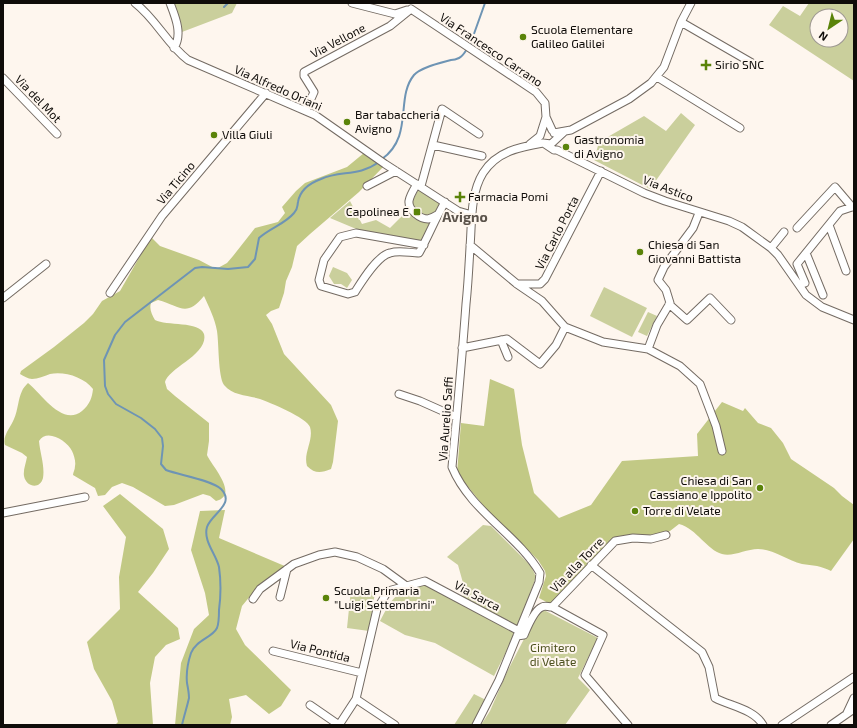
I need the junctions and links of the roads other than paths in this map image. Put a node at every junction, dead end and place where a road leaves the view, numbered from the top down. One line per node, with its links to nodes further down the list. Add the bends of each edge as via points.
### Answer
1 (135, 3): 7 (street, Via Alfredo Oriani, via 151,17)
2 (170, 3): 7 (street, via 178,25 177,44)
3 (352, 3): 5 (street, via 395,14)
4 (691, 3): 6 (street, Via Aurelio Saffi)
5 (410, 6): 12 (street, Via Vellone, via 390,26 304,72 314,92); 13 (street, Via Francesco Carrano, via 536,92 545,103)
6 (681, 22): 8 (street); 9 (street, Via Aurelio Saffi, via 666,62)
7 (174, 48): 11 (street, Via Alfredo Oriani, via 198,66)
8 (752, 63)
9 (657, 77): 14 (street); 17 (street, Via Aurelio Saffi, via 645,89 629,99 571,130)
10 (3, 78): 15 (street, Via del Mot)
11 (266, 93): 12 (street, Via Alfredo Oriani); 42 (street, Via Ticino, via 162,216)
12 (306, 110): 22 (street, Via Alfredo Oriani)
13 (546, 117): 17 (street, Via Francesco Carrano); 18 (street)
14 (740, 128)
15 (57, 134)
16 (479, 134): 19 (street, via 442,109)
17 (554, 136): 18 (street, Via Aurelio Saffi, via 551,144); 18 (street, Via Aurelio Saffi, via 547,129); 20 (street, via 554,147)
18 (543, 139): 20 (street, Via Astico); 30 (street, Via Aurelio Saffi, via 506,152 487,167 478,184)
19 (432, 145): 21 (street); 24 (street)
20 (557, 150): 23 (street, Via Astico)
21 (482, 156)
22 (396, 171): 24 (street, Via Alfredo Oriani); 25 (street)
23 (601, 171): 28 (street, Via Astico, via 644,193); 41 (street, Via Carlo Porta, via 545,280 537,284)
24 (419, 185): 26 (street, Via Alfredo Oriani); 29 (street, via 411,194 410,208 422,218)
25 (367, 186)
26 (445, 202): 29 (street); 30 (street, Via Alfredo Oriani, via 458,211)
27 (853, 207): 31 (street, via 840,211); 32 (street, via 834,187)
28 (699, 212): 36 (street, Via Astico, via 742,227); 45 (street, via 693,228 664,267 658,280 666,290)
29 (437, 215): 34 (street)
30 (472, 215): 35 (street, Via Aurelio Saffi)
31 (829, 225): 37 (street); 39 (street)
32 (797, 228)
33 (784, 232): 36 (street)
34 (424, 245): 34 (street, via 356,233 340,237 324,260 319,280 321,286 348,294 355,292 383,256 391,252 419,253)
35 (470, 245): 41 (street); 50 (street, Via Aurelio Saffi)
36 (771, 248): 47 (street, Via Astico, via 806,295 822,307)
37 (806, 253): 40 (street, via 797,264); 43 (street)
38 (46, 264): 44 (street)
39 (846, 271)
40 (805, 282)
41 (517, 284): 48 (street, via 542,301)
42 (110, 293)
43 (822, 295)
44 (3, 298)
45 (669, 304): 46 (street, via 687,320 710,298); 51 (street, via 657,325)
46 (731, 320)
47 (854, 320)
48 (565, 327): 49 (street, via 556,345 540,364 507,339); 51 (street, via 603,342)
49 (501, 340): 50 (street); 52 (street)
50 (462, 348): 54 (street, Via Aurelio Saffi)
51 (648, 350): 55 (street, via 680,366 700,384 716,426)
52 (508, 357)
53 (399, 394): 54 (street)
54 (456, 417): 66 (street, Via Aurelio Saffi, via 452,467 457,478 470,497 529,556 540,573 539,582)
55 (722, 451)
56 (85, 497): 57 (street)
57 (3, 513)
58 (666, 535): 59 (street, Via alla Torre, via 651,539 615,541)
59 (592, 565): 65 (street, Via alla Torre); 79 (street, via 702,652 709,667 715,698 759,718)
60 (287, 569): 62 (street, via 319,555 335,552 357,556 383,569); 63 (street); 64 (street, via 260,589)
61 (424, 581): 62 (street, Via Pontida); 66 (street, Via Sarca)
62 (405, 585): 68 (street, Via Pontida, via 388,591 377,609)
63 (280, 598)
64 (253, 599)
65 (552, 607): 66 (street, via 540,607 524,636); 78 (street, via 603,634 586,675)
66 (518, 634): 77 (street, Via Aurelio Saffi, via 499,680)
67 (273, 651): 68 (street, Via Pontida)
68 (362, 673): 71 (street, Via Pontida)
69 (854, 677): 80 (street)
70 (854, 698): 74 (street)
71 (356, 700): 75 (street, Via Pontida); 76 (street)
72 (310, 705): 75 (street)
73 (854, 709): 74 (street)
74 (846, 715): 81 (street)
75 (339, 725)
76 (395, 725)
77 (476, 725)
78 (628, 725)
79 (763, 725)
80 (782, 725)
81 (831, 725)

